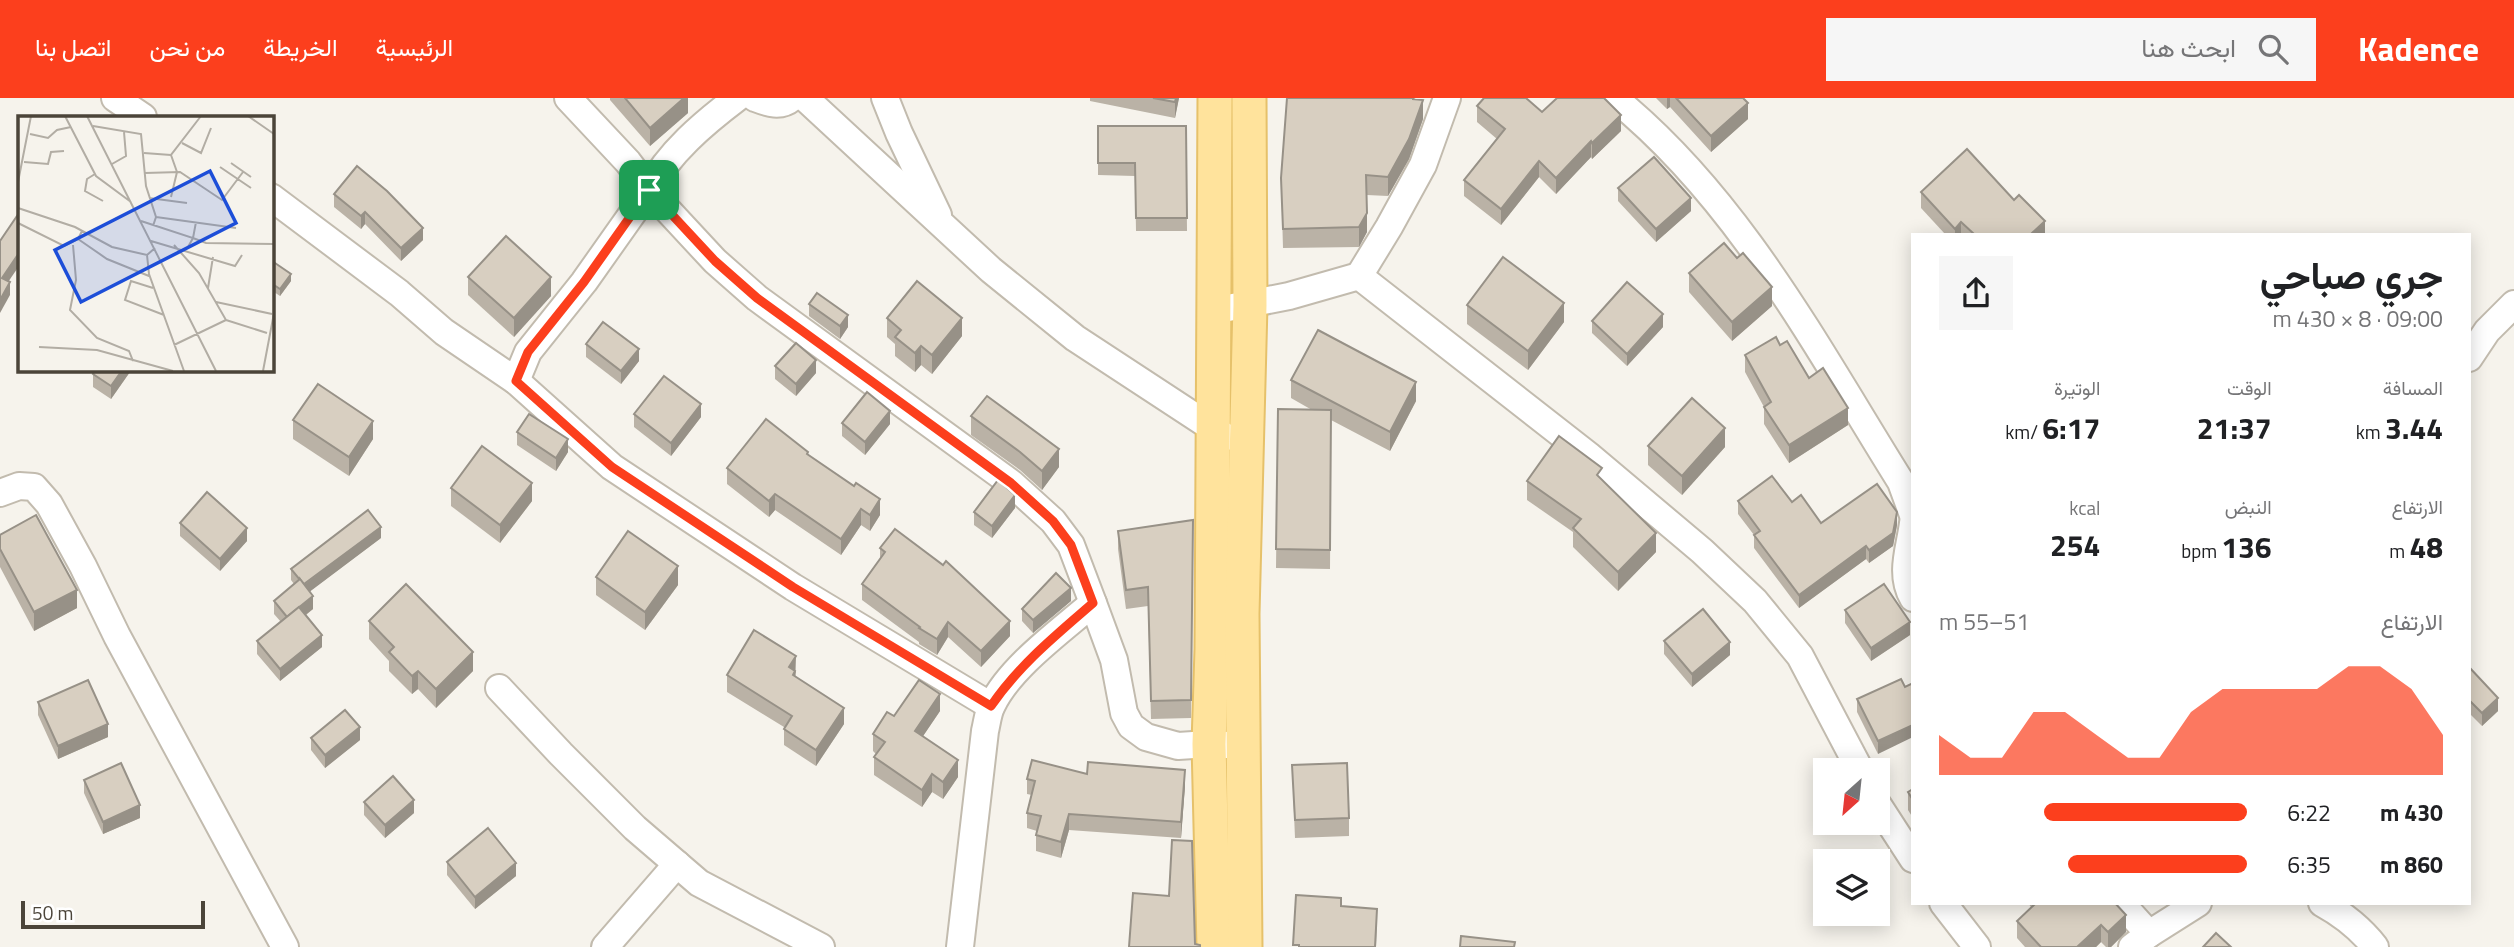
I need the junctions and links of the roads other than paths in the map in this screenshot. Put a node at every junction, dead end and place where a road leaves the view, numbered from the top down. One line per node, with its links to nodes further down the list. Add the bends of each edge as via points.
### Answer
1 (115, 98): 12 (street)
2 (568, 98): 13 (street)
3 (737, 98): 13 (street, via 669,159)
4 (755, 98): 5 (street, via 770,104 785,104)
5 (792, 98)
6 (805, 98): 15 (street)
7 (885, 98): 15 (street)
8 (1215, 98): 19 (main road)
9 (1249, 98): 18 (main road)
10 (1447, 98): 16 (street, via 1423,165)
11 (1614, 98): 25 (street, via 1696,176 1777,283 1901,482)
12 (142, 116)
13 (649, 190): 21 (street, via 528,352); 28 (street, via 715,261 757,298 1011,483 1053,521 1071,545)
14 (273, 198): 21 (street, via 444,332)
15 (943, 226): 22 (street, via 1075,338)
16 (1359, 276): 18 (street); 33 (street, via 1588,455 1755,601 1800,656)
17 (2514, 304): 20 (street)
18 (1250, 305): 19 (street); 23 (main road)
19 (1213, 312): 22 (main road)
20 (2471, 355)
21 (516, 381): 30 (street, via 612,467 793,587)
22 (1214, 430): 23 (street); 31 (main road)
23 (1246, 448): 32 (main road)
24 (0, 493): 42 (street, via 19,486 34,487 49,504)
25 (1911, 510)
26 (1911, 534): 27 (street, via 1904,572)
27 (1911, 595)
28 (1093, 603): 30 (street, via 1008,681); 31 (street, via 1131,726 1146,737 1178,746)
29 (499, 688): 36 (street, via 626,819)
30 (991, 706): 45 (street)
31 (1209, 744): 32 (street); 46 (main road)
32 (1242, 746): 47 (main road)
33 (1854, 758)
34 (1890, 824): 35 (street)
35 (1911, 856)
36 (677, 864): 43 (street); 44 (street, via 699,883)
37 (1945, 905): 48 (street)
38 (2122, 905): 41 (street)
39 (2195, 905): 41 (street)
40 (2325, 905): 49 (street)
41 (2141, 941)
42 (285, 947)
43 (605, 947)
44 (821, 947)
45 (960, 947)
46 (1214, 947)
47 (1245, 947)
48 (1977, 947)
49 (2375, 947)

